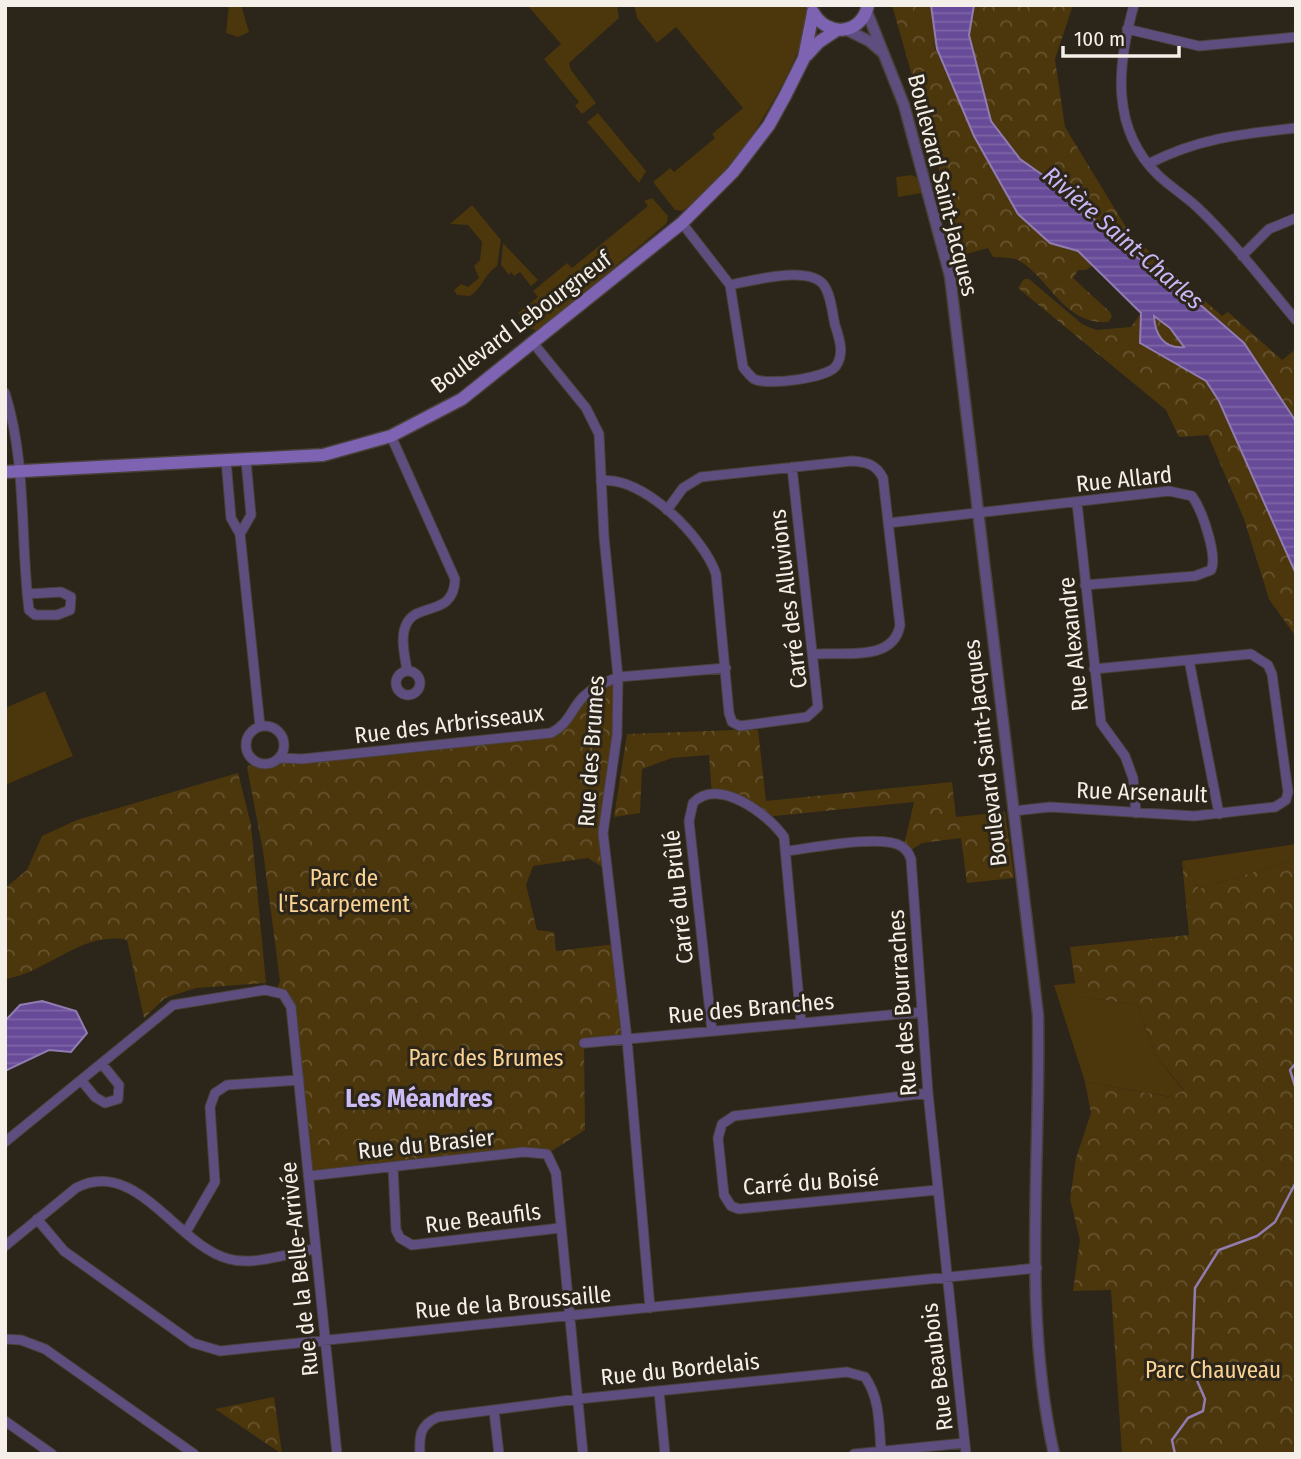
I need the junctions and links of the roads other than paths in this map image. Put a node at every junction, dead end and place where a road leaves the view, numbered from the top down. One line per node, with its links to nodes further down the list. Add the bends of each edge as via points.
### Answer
1 (1134, 5): 4 (street)
2 (812, 7): 5 (main road, via 825,27); 8 (main road, Boulevard Lebourgneuf)
3 (868, 9): 5 (main road, Boulevard Lebourgneuf, via 859,23); 7 (street, Boulevard Saint-Jacques)
4 (1127, 29): 6 (street, via 1199,46); 10 (street, via 1119,72 1121,107 1134,141)
5 (842, 30): 7 (street, Boulevard Saint-Jacques, via 869,41); 8 (main road, Boulevard Lebourgneuf, via 819,42)
6 (1296, 37)
7 (887, 56): 26 (street, Boulevard Saint-Jacques, via 950,276)
8 (804, 58): 12 (main road, Boulevard Lebourgneuf, via 769,125 733,173)
9 (1296, 128): 10 (street, via 1223,135 1181,147)
10 (1150, 163): 13 (street)
11 (1296, 218): 13 (street, via 1269,229)
12 (682, 223): 14 (street); 16 (main road, Boulevard Lebourgneuf)
13 (1242, 256): 15 (street)
14 (730, 285): 14 (street, via 743,367 754,379 823,375 837,365 841,349 827,291 818,280 804,274)
15 (1296, 320)
16 (534, 344): 18 (main road, Boulevard Lebourgneuf, via 462,399); 23 (street, Rue des Brumes, via 596,426)
17 (5, 393): 22 (street, via 14,420)
18 (391, 436): 20 (main road, Boulevard Lebourgneuf, via 323,455); 35 (street, via 455,579 454,592 446,603 406,624)
19 (226, 460): 20 (main road, Boulevard Lebourgneuf); 22 (main road, Boulevard Lebourgneuf); 28 (street, via 231,518)
20 (246, 460): 28 (street, via 251,515)
21 (792, 467): 25 (street, via 701,477 682,488); 27 (street, via 852,461 873,465 883,478); 31 (street, Carré des Alluvions)
22 (12, 471): 30 (street)
23 (601, 481): 25 (street, Carré des Alluvions, via 638,491); 36 (street, Rue des Brumes)
24 (1077, 503): 26 (street, Rue Allard); 29 (street, Rue Alexandre); 29 (street, Rue Allard, via 1182,491 1198,504 1214,557 1205,575)
25 (667, 510): 33 (street, Carré des Alluvions, via 710,557)
26 (978, 514): 27 (street, Rue Allard); 39 (street, Boulevard Saint-Jacques)
27 (888, 523): 31 (street, via 900,625 894,643 878,651)
28 (240, 534): 37 (street)
29 (1085, 585): 34 (street, Rue Alexandre)
30 (27, 594): 30 (street, via 29,610 35,615 70,610 71,597 61,592)
31 (814, 654): 33 (street, Carré des Alluvions, via 819,698 816,711 807,717 740,726 732,722)
32 (1189, 660): 34 (street, Rue Arsenault); 41 (street); 41 (street, Rue Arsenault, via 1251,654 1268,665 1272,674 1286,800 1275,807)
33 (726, 668): 36 (street, Rue des Arbrisseaux)
34 (1094, 669): 40 (street, Rue Alexandre, via 1101,723 1125,755 1133,778)
35 (407, 670)
36 (618, 677): 38 (street, Rue des Arbrisseaux, via 583,698 565,726 551,733); 46 (street, Rue des Brumes, via 617,735 603,833)
37 (260, 726): 38 (street, via 269,726 282,736 285,744); 38 (street, via 246,738 248,755 265,765)
38 (280, 758)
39 (1013, 811): 40 (street, Rue Arsenault, via 1050,807); 61 (street, Boulevard Saint-Jacques, via 1038,1015)
40 (1136, 813): 41 (street, Rue Arsenault)
41 (1219, 814)
42 (787, 851): 43 (street, Rue des Bourraches, via 873,842 898,844 908,852); 44 (street, Carré du Brûlé); 45 (street, Carré du Brûlé, via 776,825 738,798 706,796 693,803 689,821)
43 (922, 1012): 44 (street, Rue des Branches); 51 (street, Rue des Bourraches)
44 (801, 1022): 45 (street, Rue des Branches)
45 (712, 1031): 46 (street, Rue des Branches)
46 (627, 1039): 47 (street, Rue des Branches); 63 (street, Rue des Brumes)
47 (584, 1043)
48 (102, 1064): 49 (street); 49 (street, via 119,1085 118,1099 105,1102 95,1097); 50 (street, Rue de la Belle-Arrivée, via 173,1004 276,991 291,1007)
49 (82, 1080): 52 (street)
50 (299, 1080): 54 (street, Rue de la Belle-Arrivée); 58 (street, via 227,1085 215,1093 210,1107 215,1182)
51 (928, 1093): 55 (street, Rue des Bourraches); 55 (street, Carré du Boisé, via 734,1116 722,1124 718,1138 724,1195 739,1209)
52 (5, 1142)
53 (393, 1167): 54 (street, Rue du Brasier); 57 (street, Rue du Brasier, via 523,1152 547,1154 556,1173); 57 (street, Rue Beaufils, via 396,1230 412,1245)
54 (308, 1176): 60 (street, Rue de la Belle-Arrivée)
55 (937, 1190): 62 (street, Rue des Bourraches)
56 (37, 1220): 58 (street, via 76,1188 102,1180 130,1188); 59 (street); 66 (street, Rue de la Broussaille, via 64,1251 193,1343 239,1349)
57 (560, 1228): 64 (street)
58 (186, 1232): 60 (street, via 231,1260)
59 (5, 1246)
60 (315, 1249): 66 (street, Rue de la Belle-Arrivée)
61 (1037, 1268): 62 (street, Rue de la Broussaille); 82 (street, Boulevard Saint-Jacques, via 1041,1362)
62 (945, 1276): 63 (street, Rue de la Broussaille); 71 (street, Rue Beaubois)
63 (650, 1308): 64 (street, Rue de la Broussaille)
64 (571, 1316): 66 (street, Rue de la Broussaille); 68 (street)
65 (5, 1339): 74 (street, via 45,1349)
66 (326, 1339): 75 (street, Rue de la Belle-Arrivée)
67 (659, 1391): 68 (street, Rue du Bordelais); 72 (street, Rue du Bordelais, via 857,1373 865,1377 876,1399); 79 (street)
68 (578, 1399): 69 (street, Rue du Bordelais); 78 (street)
69 (494, 1411): 76 (street, Rue du Bordelais, via 438,1417 424,1425); 77 (street)
70 (5, 1421): 73 (street)
71 (965, 1443): 72 (street); 81 (street, Rue Beaubois)
72 (881, 1451): 80 (street)
73 (52, 1454)
74 (194, 1454)
75 (337, 1454)
76 (420, 1454)
77 (499, 1454)
78 (583, 1454)
79 (665, 1454)
80 (854, 1454)
81 (966, 1454)
82 (1054, 1454)

